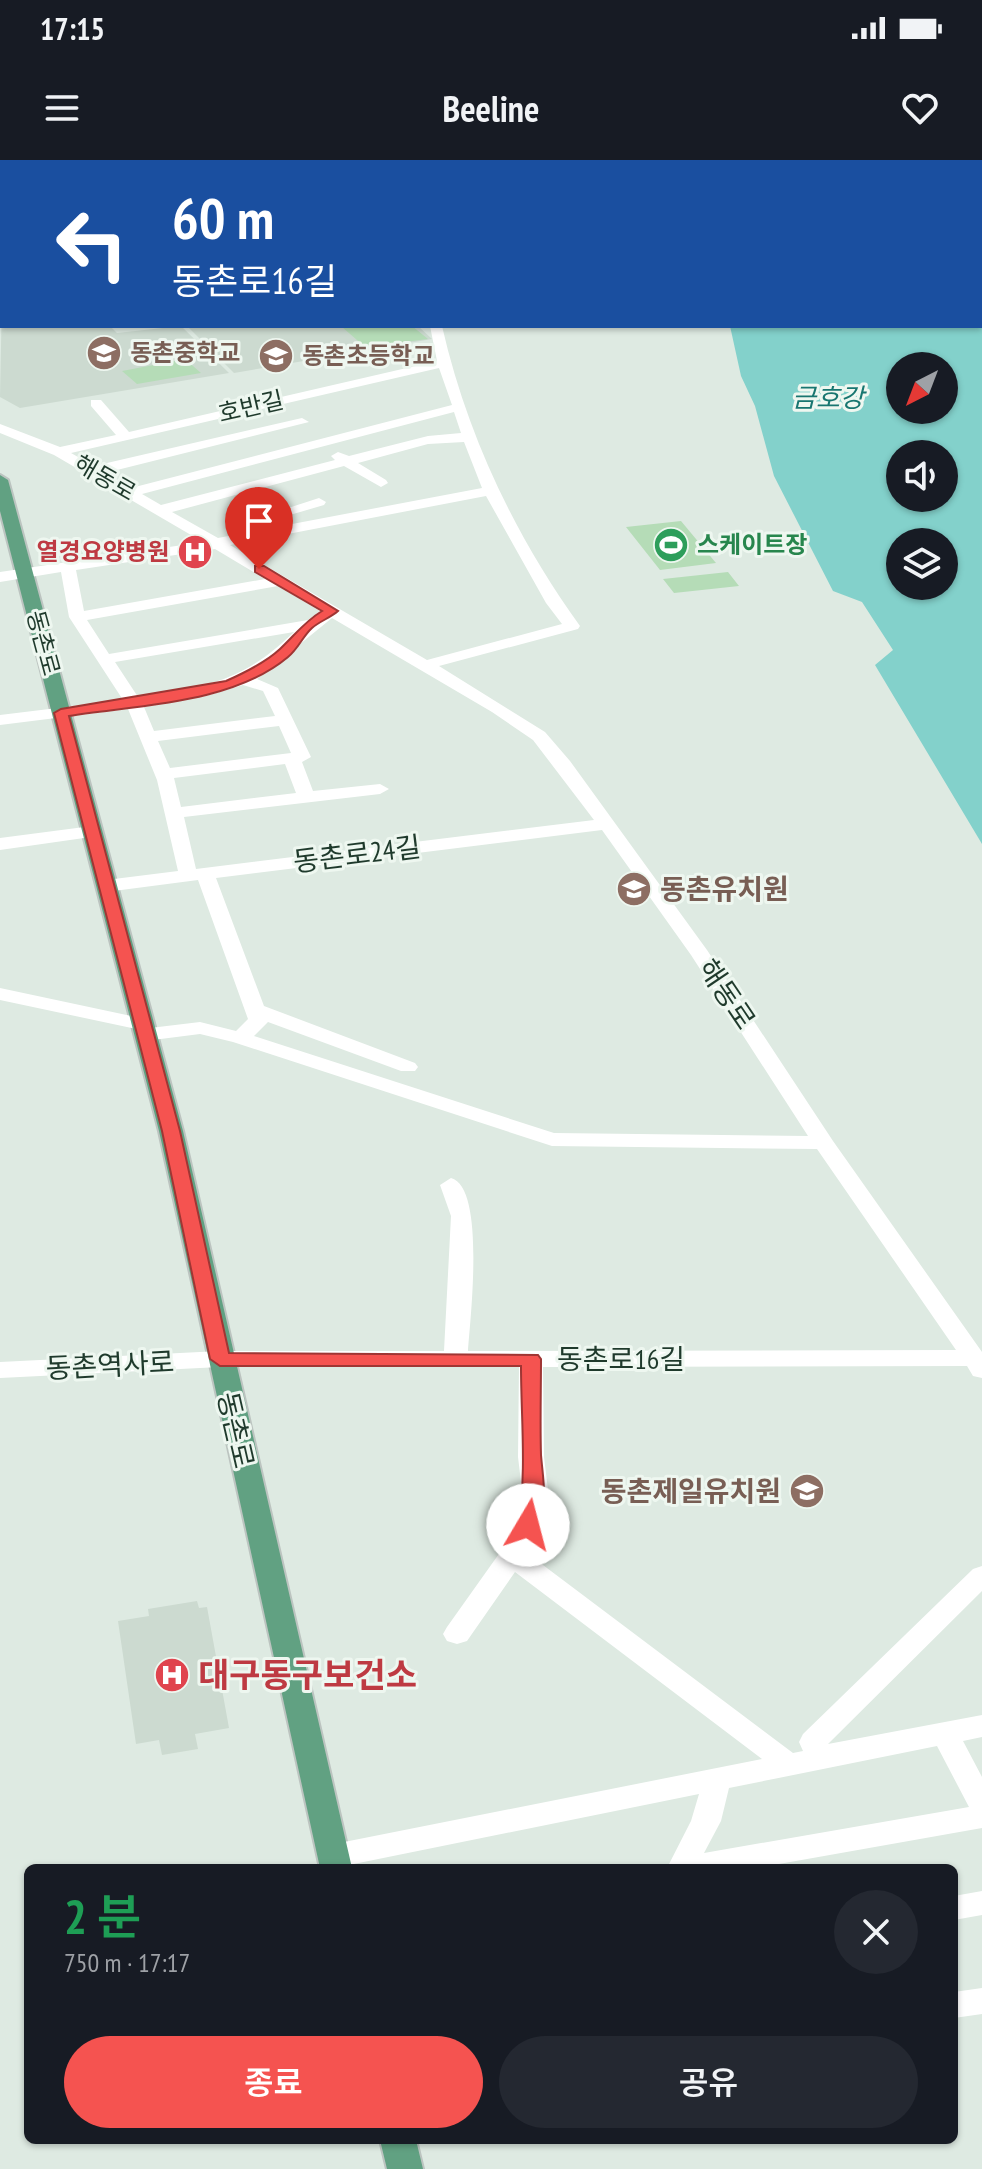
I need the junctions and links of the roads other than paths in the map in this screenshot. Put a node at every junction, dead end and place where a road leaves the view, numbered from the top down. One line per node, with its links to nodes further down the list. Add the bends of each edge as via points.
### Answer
1 (436, 328): 2 (street)
2 (444, 363): 4 (street); 7 (street, 호반길)
3 (96, 403): 7 (street)
4 (459, 407): 8 (street); 9 (street)
5 (302, 422): 12 (street)
6 (0, 428): 10 (street, 해동로)
7 (126, 437): 10 (street, 호반길)
8 (470, 437): 11 (street, via 428,440); 15 (street)
9 (317, 443): 11 (street); 16 (street)
10 (59, 452): 12 (street, 해동로)
11 (346, 461): 14 (street); 18 (street)
12 (93, 471): 16 (street, 해동로)
13 (0, 480): 21 (main road, 동촌로)
14 (381, 483)
15 (491, 491): 19 (street); 28 (street, via 572,626)
16 (130, 493): 18 (street, 해동로)
17 (319, 502): 19 (street)
18 (161, 510): 19 (street, 해동로)
19 (215, 541): 20 (street); 23 (street, 해동로)
20 (68, 567): 21 (street); 25 (street)
21 (25, 574): 22 (street, 동촌로); 31 (main road, 동촌로)
22 (0, 577)
23 (279, 581): 24 (street, 해동로); 25 (street)
24 (331, 611): 26 (street, 동촌로); 28 (street, 해동로)
25 (77, 617): 27 (street)
26 (308, 625): 27 (street); 29 (street, 동촌로, via 285,653)
27 (106, 659): 30 (street)
28 (425, 665): 40 (street, 해동로, via 539,736)
29 (241, 679): 30 (street, 동촌로); 33 (street, via 270,688)
30 (134, 703): 31 (street, 동촌로); 34 (street)
31 (61, 713): 32 (street); 41 (main road, 동촌로)
32 (0, 720)
33 (285, 720): 34 (street); 35 (street, via 302,757)
34 (149, 737): 36 (street)
35 (292, 758): 36 (street); 38 (street)
36 (164, 774): 39 (street)
37 (380, 789): 38 (street)
38 (306, 797): 39 (street)
39 (175, 813): 43 (street)
40 (607, 824): 43 (street, 동촌로24길); 52 (street, 해동로, via 700,954)
41 (92, 832): 42 (street); 44 (main road, 동촌로)
42 (0, 844)
43 (197, 874): 44 (street, 동촌로24길); 46 (street)
44 (106, 886): 47 (main road, 동촌로)
45 (0, 994): 47 (street)
46 (256, 1010): 48 (street, via 259,1020); 49 (street)
47 (144, 1029): 48 (street, via 200,1028); 54 (main road, 동촌로)
48 (240, 1038): 50 (street)
49 (341, 1042): 50 (street); 51 (street)
50 (318, 1063): 52 (street, via 552,1139)
51 (408, 1067)
52 (823, 1143): 57 (street, 해동로)
53 (451, 1185): 55 (street, via 463,1222)
54 (220, 1359): 55 (street, 동촌로16길); 58 (street, 동촌역사로); 69 (main road, 동촌로)
55 (456, 1359): 56 (street, 동촌로16길)
56 (531, 1359): 57 (street, 동촌로16길); 59 (street, via 535,1490 528,1525)
57 (978, 1364)
58 (0, 1370)
59 (512, 1556): 61 (street); 65 (street)
60 (982, 1576): 64 (street, via 813,1742)
61 (457, 1634)
62 (982, 1726): 63 (street)
63 (945, 1734): 64 (street); 67 (street)
64 (821, 1759): 65 (street)
65 (788, 1765): 66 (street)
66 (717, 1779): 69 (street); 70 (street, via 706,1821)
67 (982, 1804)
68 (982, 1816): 71 (street)
69 (335, 1862)
70 (684, 1864)
71 (710, 1864)
72 (982, 1903): 73 (street)
73 (958, 1907)
74 (982, 2001): 75 (street)
75 (958, 2004)
76 (399, 2144): 77 (main road)
77 (405, 2169)

